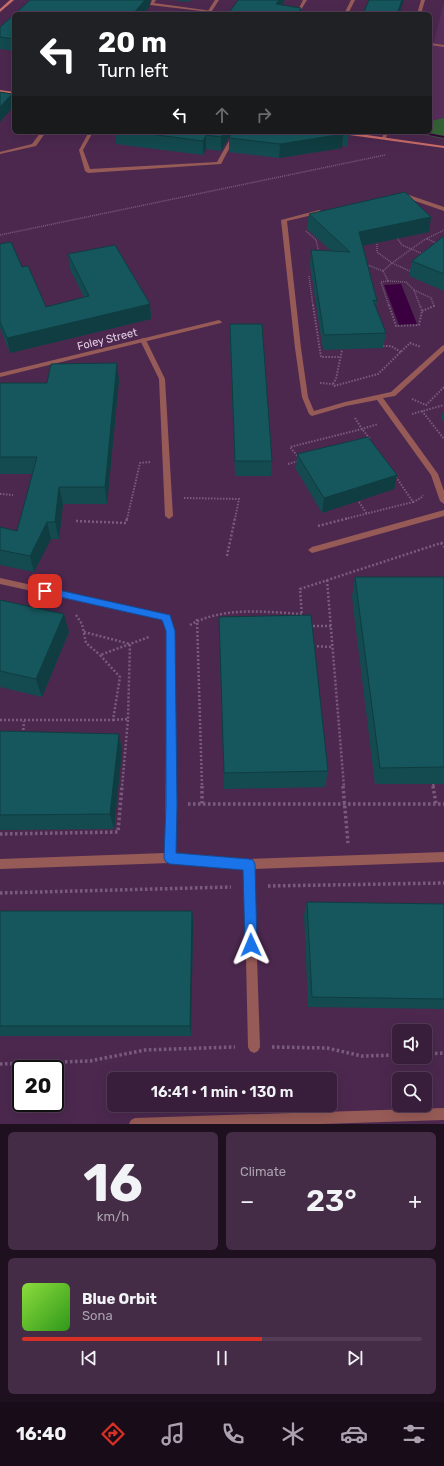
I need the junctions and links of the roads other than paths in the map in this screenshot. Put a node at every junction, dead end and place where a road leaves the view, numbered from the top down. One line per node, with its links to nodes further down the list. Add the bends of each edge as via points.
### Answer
1 (12, 0): 7 (street)
2 (154, 0): 8 (street, via 151,4)
3 (217, 0): 8 (street)
4 (305, 0): 9 (street)
5 (353, 0): 10 (street)
6 (423, 0): 11 (street)
7 (0, 12)
8 (209, 12)
9 (298, 12)
10 (347, 12)
11 (419, 12)
12 (432, 44): 13 (street)
13 (444, 46)
14 (0, 91): 15 (street)
15 (12, 93)
16 (42, 134): 23 (street, via 34,145)
17 (90, 134): 18 (street, via 81,150 88,171 219,163)
18 (235, 134)
19 (351, 134): 21 (street)
20 (385, 134): 21 (street)
21 (384, 138): 22 (street)
22 (444, 147)
23 (0, 153)
24 (396, 197): 25 (street, via 404,195)
25 (444, 209)
26 (329, 210): 31 (street, via 284,220 305,397 312,414)
27 (219, 322): 28 (street, Foley Street)
28 (143, 340): 30 (street, Foley Street); 34 (street, via 162,380)
29 (444, 347): 31 (street, via 393,394)
30 (0, 375)
31 (379, 397): 32 (street, via 434,474)
32 (444, 501)
33 (444, 513): 35 (street)
34 (169, 516)
35 (312, 550)
36 (0, 580): 38 (street, via 166,617 170,631)
37 (444, 857): 40 (street)
38 (170, 858): 39 (street); 40 (street)
39 (0, 864)
40 (249, 864): 41 (street)
41 (254, 1047)
42 (444, 1114): 43 (street)
43 (213, 1123): 44 (street)
44 (135, 1124)

